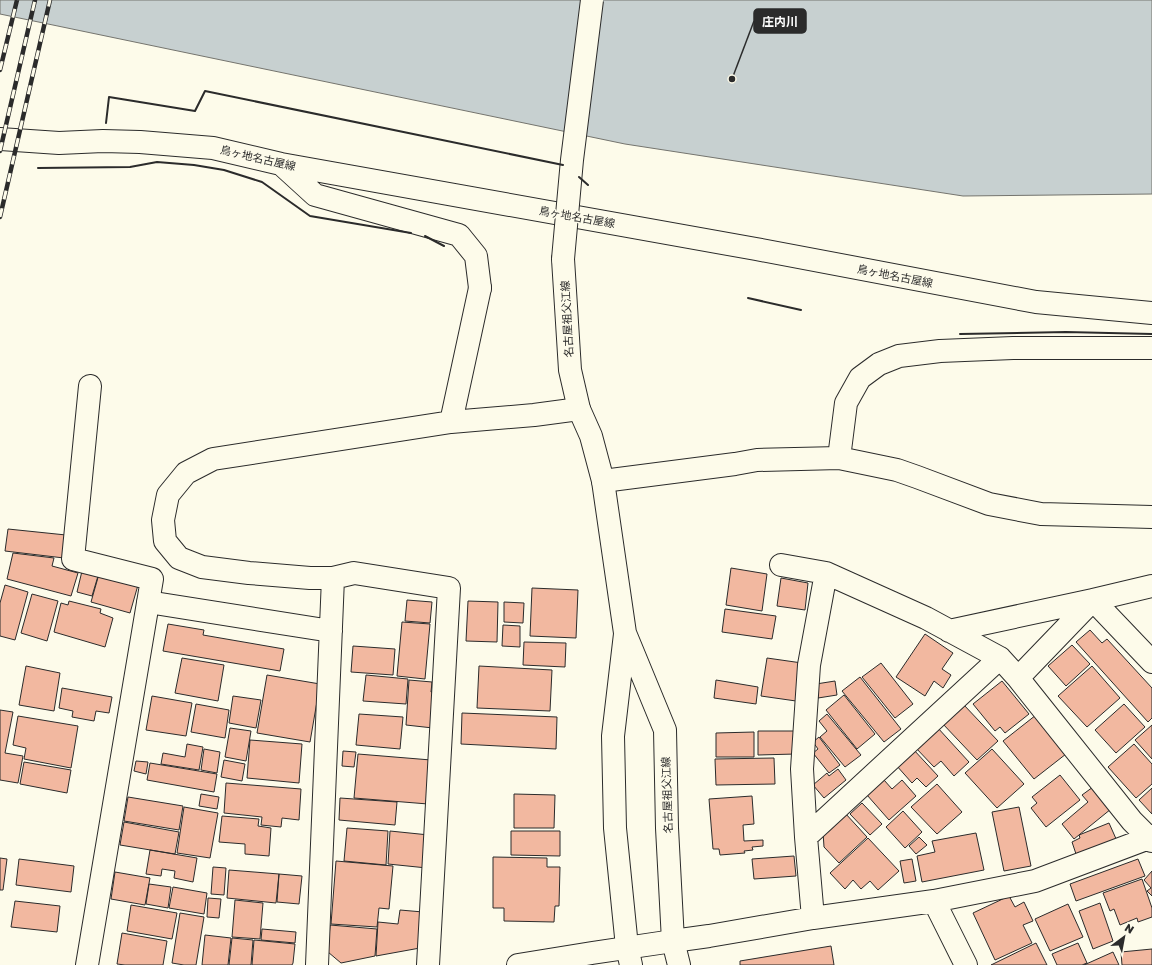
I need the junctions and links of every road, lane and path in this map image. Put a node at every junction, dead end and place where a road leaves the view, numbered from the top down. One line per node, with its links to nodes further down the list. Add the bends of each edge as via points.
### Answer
1 (592, 0): 7 (street, 名古屋祖父江線, bridge, via 572,160 564,259 570,370)
2 (0, 139): 3 (street, 鳥ヶ地名古屋線, via 59,143 140,142 213,148)
3 (281, 164): 4 (street, 鳥ヶ地名古屋線, via 1036,302); 8 (street, via 315,195 459,235 476,256 480,288)
4 (1152, 313)
5 (1152, 348): 9 (street, via 1013,348 940,351 899,356 879,364 860,378 846,403)
6 (90, 386): 17 (street, via 73,559 152,579)
7 (579, 409): 8 (street); 10 (street, 名古屋祖父江線, via 591,436)
8 (451, 422): 14 (street, via 213,459 186,474 168,495 163,520 165,540 179,558 202,567 294,577)
9 (839, 458): 10 (street, via 757,460); 11 (street, via 917,476 989,504 1041,514)
10 (603, 481): 20 (street, 名古屋祖父江線)
11 (1152, 517)
12 (781, 565): 13 (street)
13 (826, 573): 19 (street); 24 (street, via 809,665 802,769)
14 (333, 578): 18 (street); 32 (street, via 354,574 449,588)
15 (1152, 586): 16 (street)
16 (1093, 600): 19 (street); 22 (street); 23 (street)
17 (148, 602): 18 (street); 30 (street)
18 (331, 631): 31 (street)
19 (949, 631): 21 (street)
20 (625, 633): 28 (street, 名古屋祖父江線, via 665,730); 29 (street, 名古屋祖父江線, via 613,736 615,828)
21 (1000, 658): 23 (street); 24 (street)
22 (1152, 662)
23 (1018, 678): 25 (street, via 1132,821)
24 (806, 837): 27 (street)
25 (1151, 838): 26 (street, via 1035,881)
26 (934, 901): 27 (street); 35 (street)
27 (813, 918): 28 (street)
28 (673, 941): 29 (street); 34 (street, 名古屋祖父江線)
29 (629, 956): 33 (street)
30 (88, 965)
31 (317, 965)
32 (428, 965)
33 (518, 965)
34 (679, 965)
35 (966, 965)

